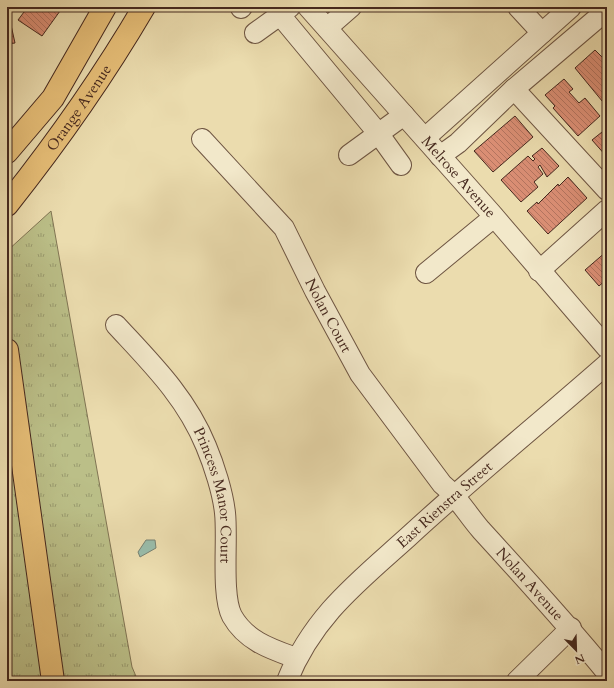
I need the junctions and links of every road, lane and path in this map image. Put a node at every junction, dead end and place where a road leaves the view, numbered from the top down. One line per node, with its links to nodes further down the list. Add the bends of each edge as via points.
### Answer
1 (105, 7): 19 (main road, Orange Avenue, via 53,98)
2 (144, 7): 24 (main road, Orange Avenue, via 103,75)
3 (308, 7): 9 (street, Melrose Avenue)
4 (351, 7): 9 (street)
5 (518, 7): 11 (street)
6 (571, 7): 11 (street)
7 (607, 10): 14 (street)
8 (285, 11): 10 (street); 13 (street)
9 (327, 28): 12 (street, Melrose Avenue)
10 (255, 33)
11 (542, 33): 17 (street)
12 (361, 67): 13 (street); 15 (street, Melrose Avenue)
13 (340, 86): 16 (street)
14 (514, 89): 21 (street, via 458,143); 23 (street)
15 (404, 115): 16 (street); 17 (street, Melrose Avenue)
16 (378, 133): 20 (street); 22 (street)
17 (425, 138): 21 (street, Melrose Avenue)
18 (202, 139): 33 (street, Nolan Court, via 284,228 314,291 360,374 442,484)
19 (7, 152)
20 (349, 155)
21 (440, 156): 26 (street, Melrose Avenue)
22 (401, 165)
23 (607, 190)
24 (7, 205)
25 (607, 210): 27 (street)
26 (494, 217): 27 (street, Melrose Avenue); 28 (street)
27 (539, 271): 30 (street, Melrose Avenue)
28 (426, 273)
29 (116, 325): 35 (street, Princess Manor Court, via 176,392 207,447 225,512 228,607 244,632 261,644)
30 (607, 348)
31 (7, 350): 37 (main road)
32 (607, 364): 33 (street, East Rienstra Street)
33 (454, 494): 34 (street, Nolan Avenue, via 468,516); 35 (street, East Rienstra Street, via 346,591 325,615)
34 (571, 628): 36 (street, Nolan Avenue); 39 (street)
35 (296, 658): 38 (street, East Rienstra Street)
36 (607, 673)
37 (53, 681)
38 (288, 681)
39 (517, 681)

